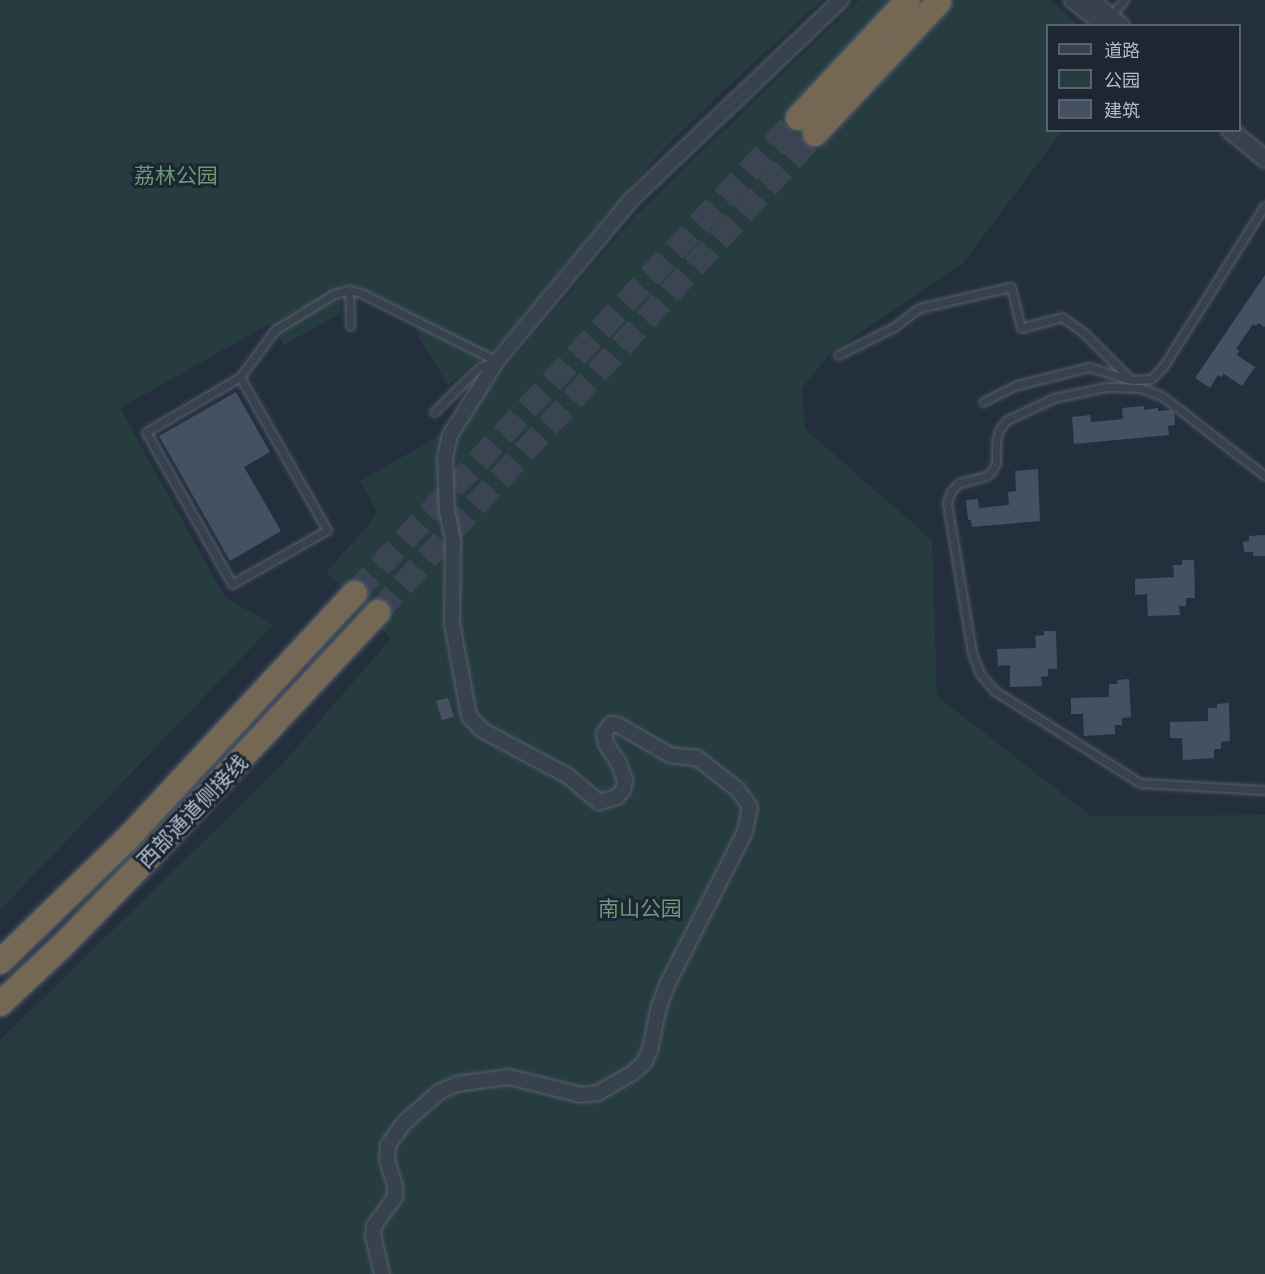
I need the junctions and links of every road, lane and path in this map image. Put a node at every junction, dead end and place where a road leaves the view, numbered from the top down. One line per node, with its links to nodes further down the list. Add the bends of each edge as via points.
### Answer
1 (841, 0): 16 (street, via 651,178)
2 (908, 0): 6 (highway, via 806,126)
3 (1073, 0): 7 (street)
4 (1090, 0): 7 (street)
5 (1124, 0): 7 (lane)
6 (939, 2)
7 (1110, 23)
8 (1241, 125): 10 (street)
9 (1232, 132): 11 (street)
10 (1265, 145)
11 (1265, 159)
12 (1265, 205): 18 (lane, via 1163,367 1150,379)
13 (349, 290): 14 (lane); 16 (lane); 17 (lane, via 334,294 275,330)
14 (350, 326)
15 (838, 355): 18 (lane, via 894,327 919,308 1011,287 1021,328 1062,317 1084,333)
16 (497, 361): 20 (lane, via 470,376); 27 (street, via 450,435 445,458 447,511 453,541 452,623 469,716 482,730 559,770 599,802 610,801 623,790 626,780 604,733 611,724 618,725 670,755 698,758 737,789 750,807 749,817 668,983 650,1050 637,1069 597,1093 581,1095 509,1077 456,1084 439,1092 405,1122 388,1144 387,1160 395,1197 374,1226)
17 (240, 377): 17 (lane, via 146,432 232,584 327,530)
18 (1131, 380): 19 (lane, via 1089,367 1017,385)
19 (983, 402)
20 (434, 412)
21 (1265, 476): 24 (lane, via 1162,396 1140,388 1106,387 1054,398 1007,420 997,436 993,471 959,483 951,491 948,503 972,653 980,674 994,691 1140,783)
22 (355, 593): 25 (highway, 西部通道侧接线, via 127,839)
23 (378, 612): 26 (highway, 西部通道侧接线, via 147,859)
24 (1265, 790)
25 (0, 962)
26 (0, 1004)
27 (382, 1274)

